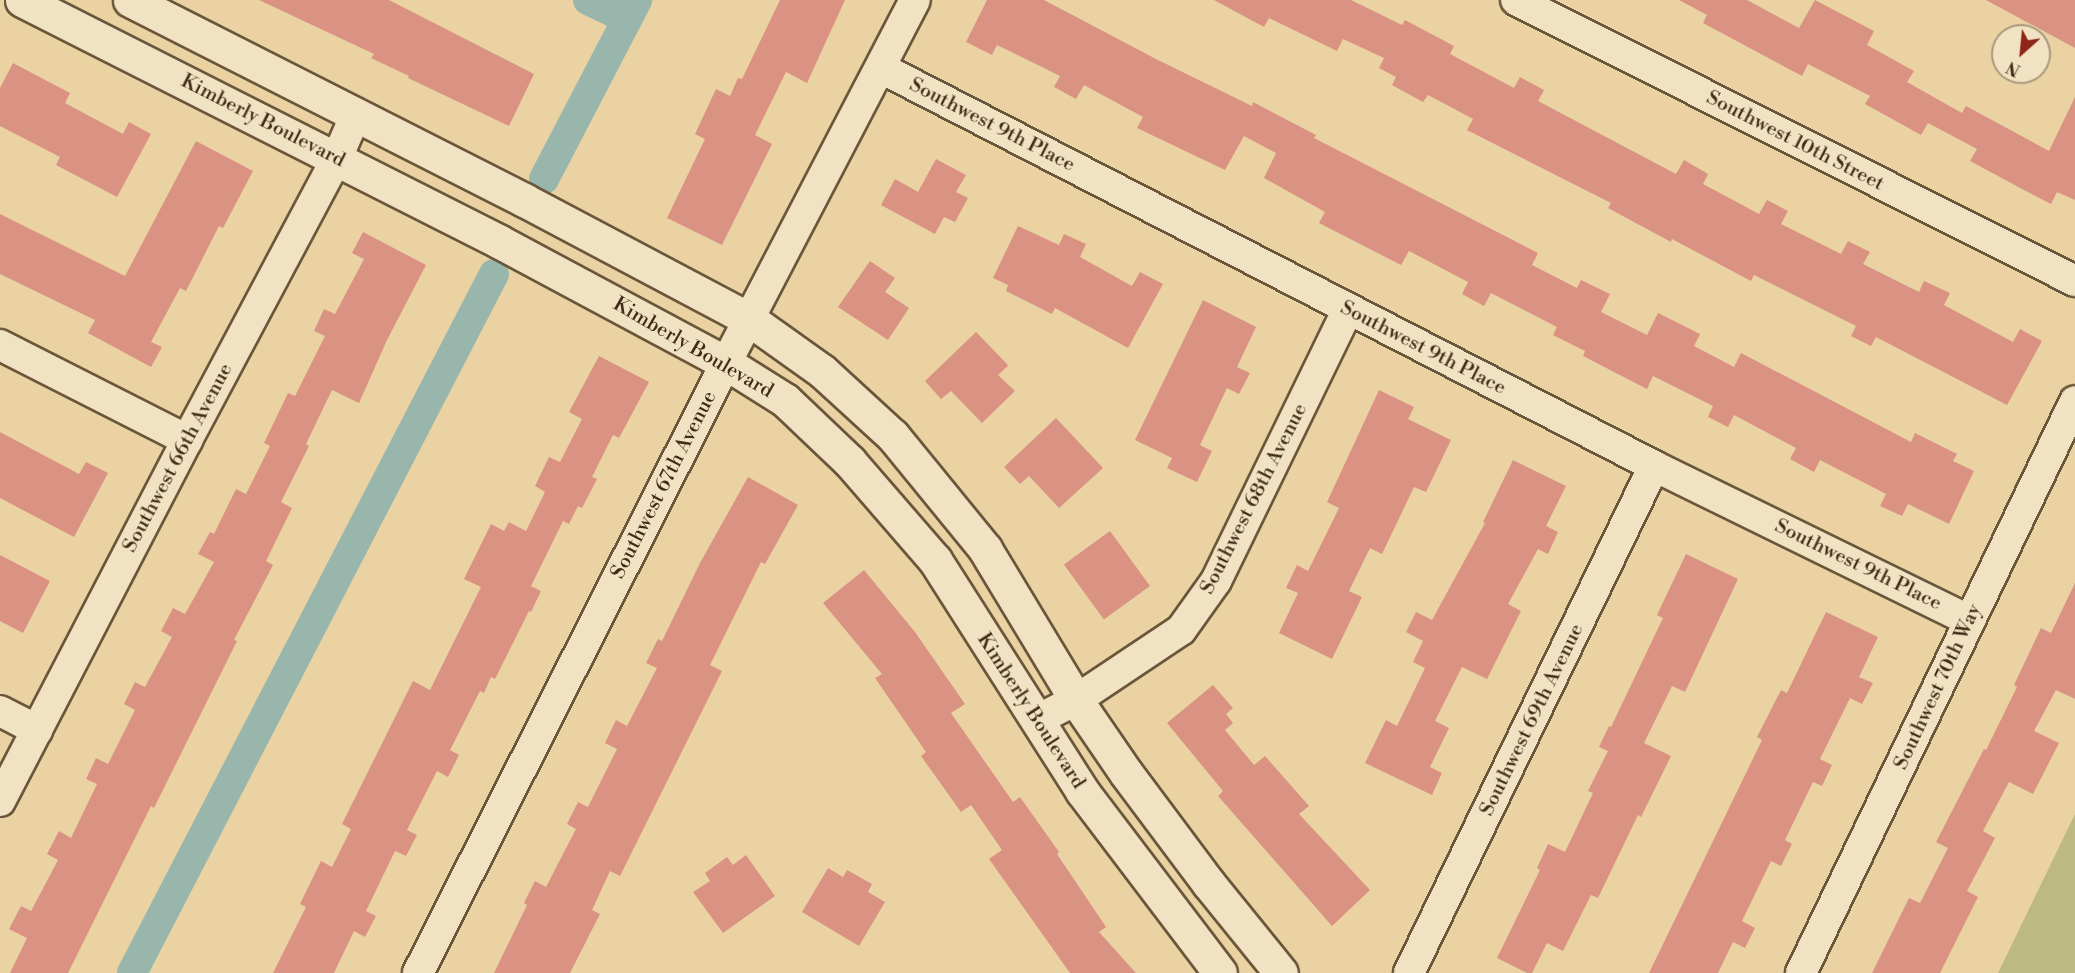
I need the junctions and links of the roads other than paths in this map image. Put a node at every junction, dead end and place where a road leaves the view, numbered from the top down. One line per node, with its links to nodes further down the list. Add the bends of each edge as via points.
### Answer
1 (22, 0): 7 (street, Kimberly Boulevard)
2 (130, 0): 6 (street)
3 (915, 0): 5 (street, Southwest 67th Avenue)
4 (1516, 0): 8 (street, Southwest 10th Street)
5 (881, 68): 9 (street, Southwest 9th Place); 10 (street, Southwest 67th Avenue)
6 (356, 114): 7 (street, Southwest 66th Avenue); 10 (street)
7 (337, 158): 12 (street, Kimberly Boulevard); 14 (street, Southwest 66th Avenue)
8 (2075, 281)
9 (1348, 309): 15 (street, Southwest 9th Place); 17 (street, Southwest 68th Avenue, via 1216,581 1181,630)
10 (749, 319): 12 (street, Southwest 67th Avenue); 17 (street, via 822,371 893,436 985,549)
11 (0, 345): 14 (street)
12 (726, 363): 19 (street, Kimberly Boulevard, via 785,400 850,462 927,551); 22 (street, Southwest 67th Avenue)
13 (2075, 401): 16 (street, Southwest 70th Way)
14 (187, 440): 20 (street, Southwest 66th Avenue)
15 (1654, 466): 16 (street, Southwest 9th Place); 25 (street, Southwest 69th Avenue)
16 (1970, 620): 26 (street, Southwest 70th Way)
17 (1076, 700): 19 (street, Southwest 68th Avenue); 24 (street, via 1202,875)
18 (0, 711): 20 (street)
19 (1037, 720): 23 (street, Kimberly Boulevard, via 1082,791)
20 (37, 730): 21 (street, Southwest 66th Avenue)
21 (0, 801)
22 (418, 973)
23 (1220, 973)
24 (1281, 973)
25 (1409, 973)
26 (1801, 973)

